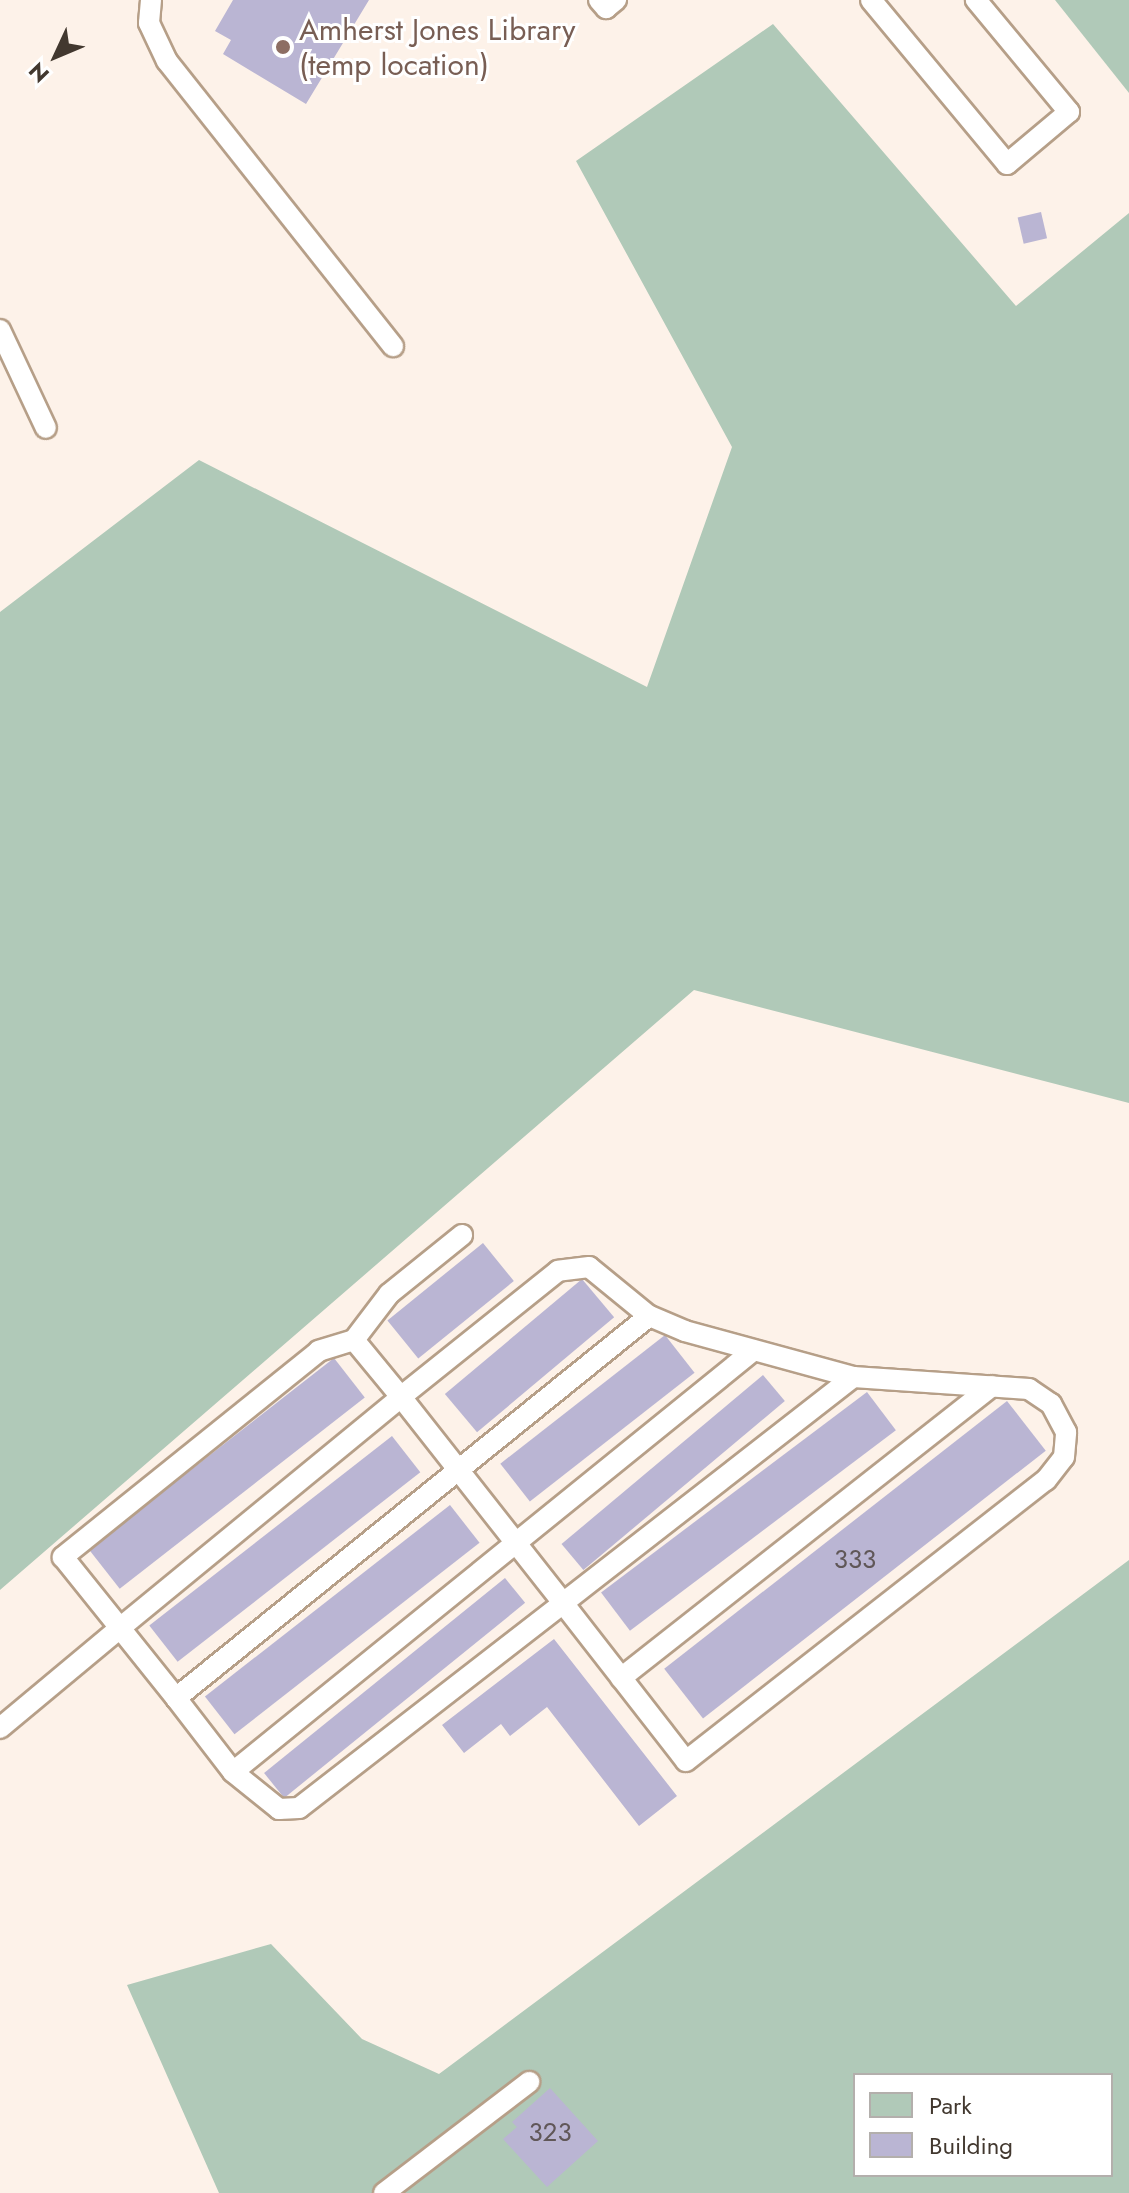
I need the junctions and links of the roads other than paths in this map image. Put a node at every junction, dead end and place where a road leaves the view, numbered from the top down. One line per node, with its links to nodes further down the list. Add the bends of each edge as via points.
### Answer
1 (151, 0): 7 (lane, via 149,23 167,61)
2 (599, 0): 3 (lane, via 606,8)
3 (616, 0)
4 (871, 0): 5 (lane, via 1007,164 1069,112)
5 (976, 0)
6 (0, 330): 8 (lane)
7 (393, 346)
8 (46, 428)
9 (462, 1235): 11 (lane, via 389,1294)
10 (649, 1316): 12 (lane); 15 (lane, via 589,1267 558,1271); 16 (lane)
11 (354, 1340): 15 (lane); 19 (lane, via 319,1351 63,1557)
12 (754, 1350): 13 (lane); 17 (lane)
13 (853, 1377): 14 (lane); 18 (lane)
14 (992, 1386): 20 (lane); 20 (lane, via 1029,1389 1051,1404 1066,1432 1064,1457 1046,1480 686,1761)
15 (401, 1397): 16 (lane); 19 (lane)
16 (458, 1471): 17 (lane); 21 (lane)
17 (514, 1542): 18 (lane); 23 (lane)
18 (563, 1603): 20 (lane); 23 (lane, via 299,1808 279,1809)
19 (120, 1628): 21 (lane); 22 (lane)
20 (621, 1678)
21 (176, 1698): 23 (lane)
22 (0, 1728)
23 (233, 1772)
24 (529, 2082): 25 (lane)
25 (384, 2193)

